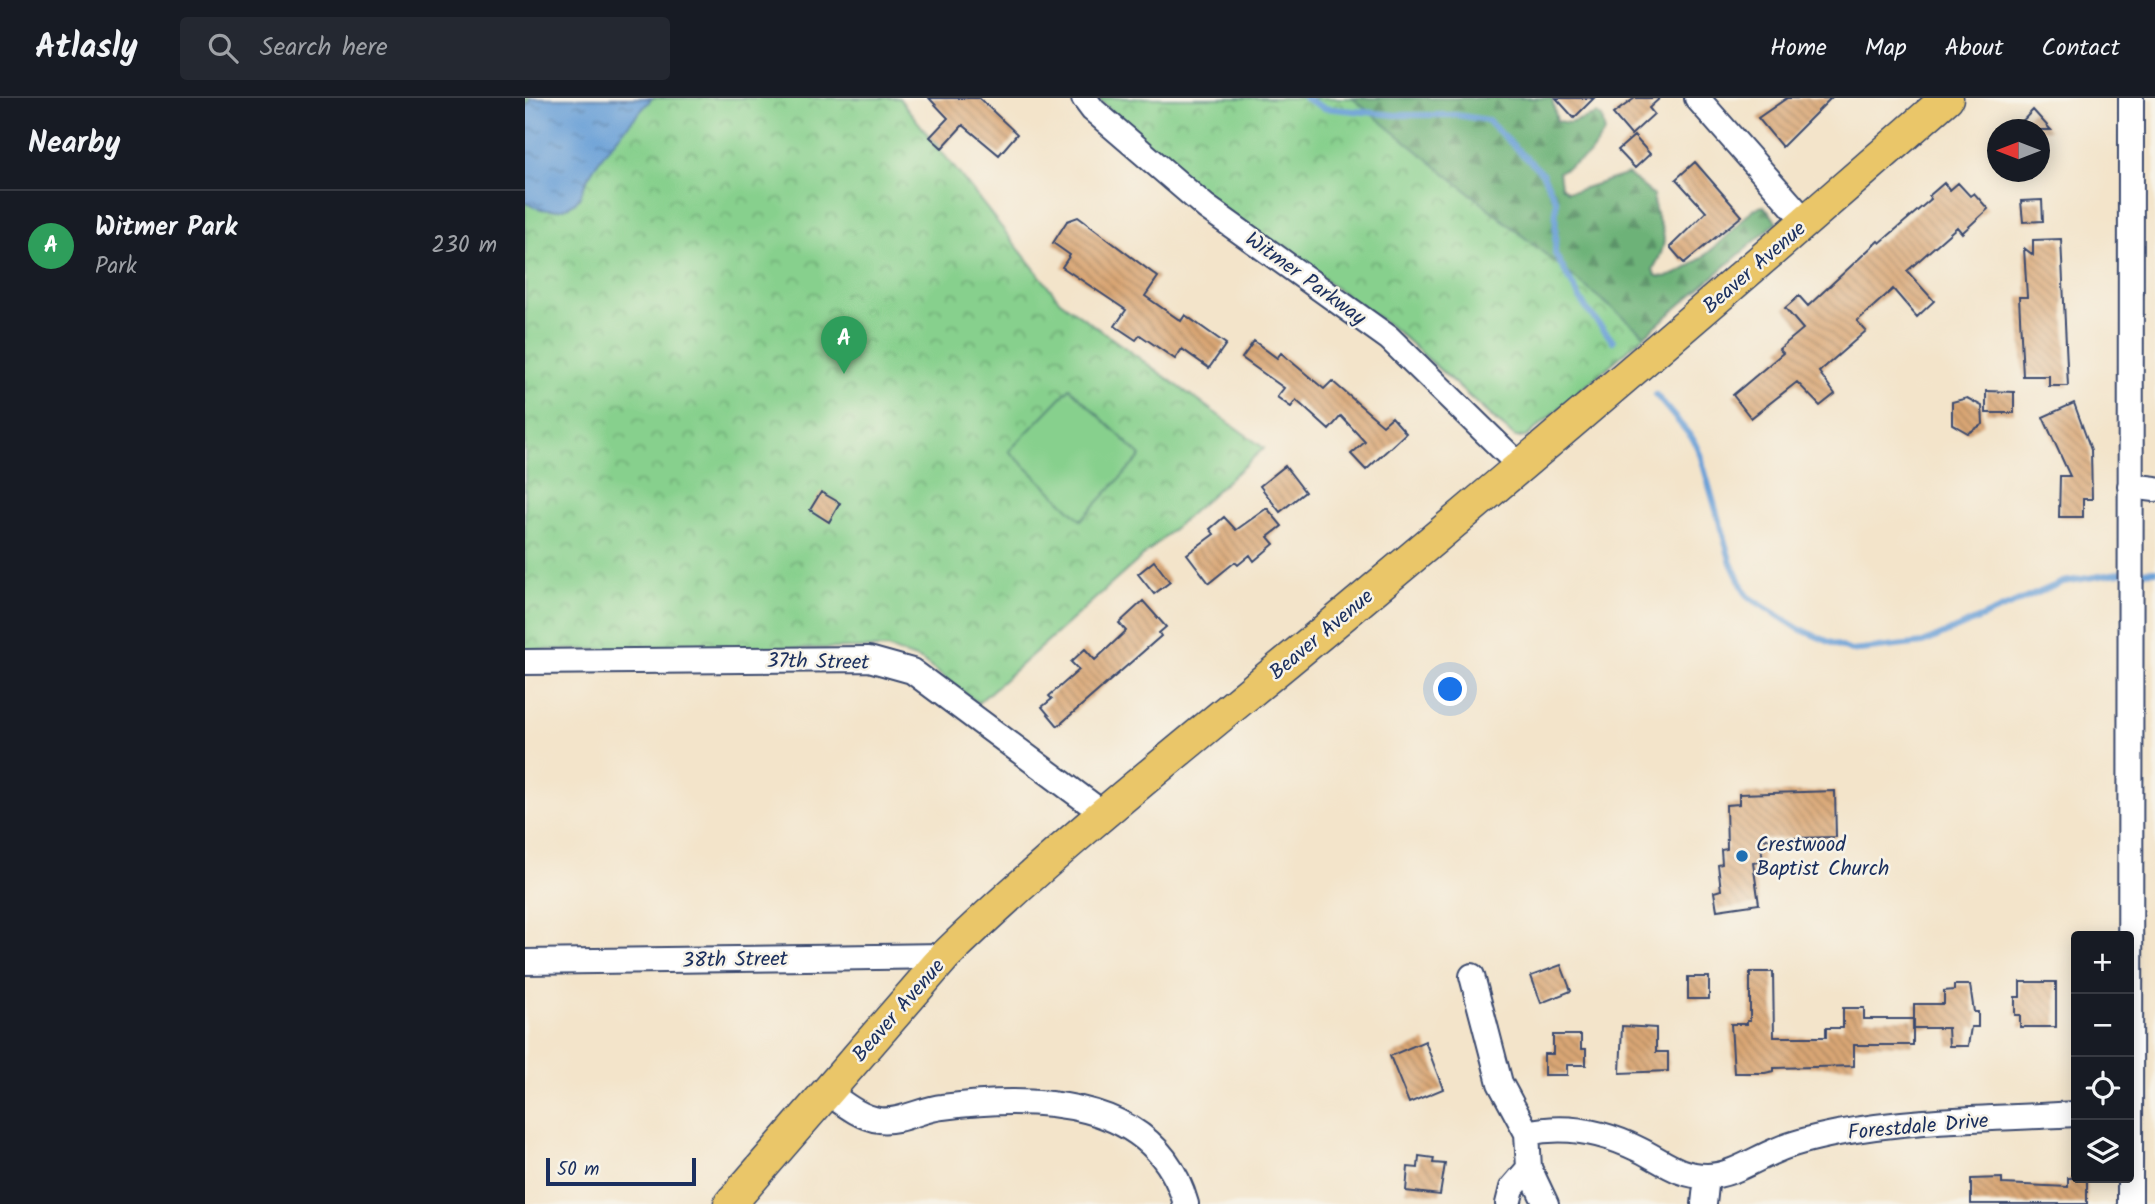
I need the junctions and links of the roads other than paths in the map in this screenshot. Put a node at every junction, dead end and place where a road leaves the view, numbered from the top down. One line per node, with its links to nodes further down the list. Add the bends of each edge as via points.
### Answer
1 (1084, 98): 6 (street, Witmer Parkway, via 1206,207 1388,338)
2 (1697, 98): 5 (street)
3 (1947, 98): 5 (main road, Beaver Avenue)
4 (2131, 98): 7 (street)
5 (1806, 222): 6 (main road, Beaver Avenue)
6 (1521, 467): 10 (main road, Beaver Avenue)
7 (2130, 486): 8 (street); 14 (street)
8 (2155, 489)
9 (525, 662): 10 (street, 37th Street, via 869,659 912,671)
10 (1104, 814): 11 (main road, Beaver Avenue)
11 (945, 956): 12 (street, 38th Street); 15 (main road, Beaver Avenue)
12 (525, 962)
13 (1472, 976): 18 (street, via 1500,1083)
14 (2129, 1057)
15 (827, 1092): 21 (main road, Beaver Avenue); 22 (street, via 861,1114 881,1120 938,1107 1005,1100 1073,1107 1113,1118 1155,1146 1171,1165)
16 (2071, 1114): 20 (street, Forestdale Drive, via 1882,1125 1780,1148 1726,1173)
17 (2129, 1120): 26 (street)
18 (1527, 1133): 19 (street); 20 (street, Forestdale Drive, via 1546,1128 1598,1132 1676,1172)
19 (1529, 1168): 23 (street, via 1512,1188); 24 (street)
20 (1707, 1176): 25 (street)
21 (730, 1204)
22 (1186, 1204)
23 (1508, 1204)
24 (1546, 1204)
25 (1704, 1204)
26 (2130, 1204)

